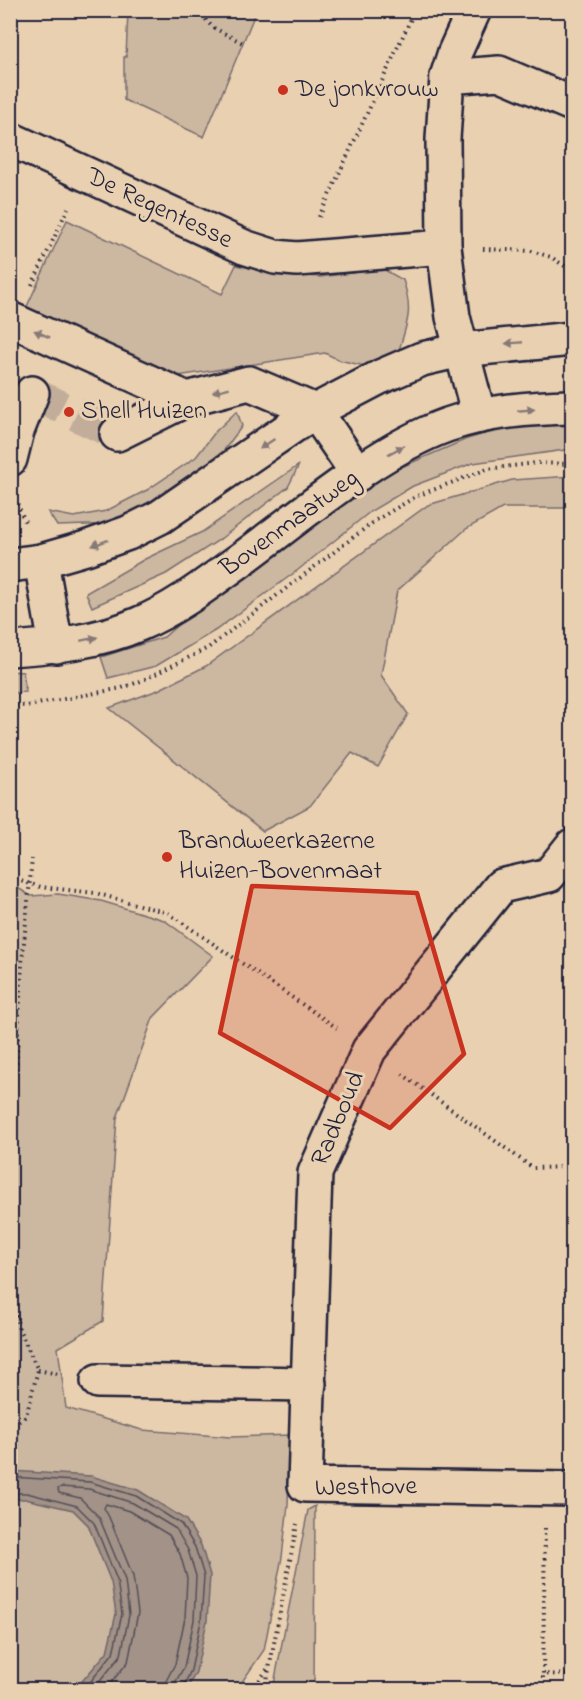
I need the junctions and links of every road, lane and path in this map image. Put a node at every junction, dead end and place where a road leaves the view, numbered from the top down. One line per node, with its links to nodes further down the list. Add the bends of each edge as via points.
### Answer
1 (198, 10): 4 (path, via 212,27)
2 (415, 10): 11 (path, via 311,236)
3 (474, 10): 5 (street)
4 (243, 43)
5 (447, 77): 6 (street, via 499,73); 9 (street)
6 (573, 104)
7 (10, 139): 8 (street, De Regentesse)
8 (83, 174): 11 (street, De Regentesse, via 252,251 275,257); 13 (path)
9 (444, 247): 11 (street, De Regentesse); 15 (street)
10 (492, 249): 12 (path, via 531,250)
11 (314, 259)
12 (573, 271)
13 (13, 320): 17 (street, one-way to 13)
14 (573, 339): 15 (street, one-way to 15)
15 (461, 350): 19 (street, via 392,371); 20 (street)
16 (32, 393): 22 (street)
17 (187, 399): 19 (street, one-way to 17, via 249,382); 21 (street)
18 (573, 407): 20 (street, Bovenmaatweg, one-way to 18)
19 (315, 411): 24 (street); 25 (street, one-way to 25, via 160,517 96,544)
20 (479, 416): 24 (street, Bovenmaatweg, one-way to 20, via 430,433)
21 (117, 434)
22 (10, 459)
23 (573, 464): 28 (path, Bovenmaatweg, via 536,463 487,470 417,496 376,520 208,648 141,681 105,692 27,706)
24 (358, 474): 26 (street, Bovenmaatweg, one-way to 24, via 115,633 167,610)
25 (26, 563): 26 (street)
26 (56, 646): 27 (street, Bovenmaatweg)
27 (10, 649)
28 (10, 705)
29 (573, 846): 33 (street, Radboud, via 549,874 501,886)
30 (32, 859): 32 (path)
31 (10, 878): 32 (path)
32 (30, 885): 33 (path, via 95,893 168,913); 35 (path)
33 (369, 1050): 34 (path, via 533,1168); 38 (street, Radboud, via 315,1173)
34 (573, 1167)
35 (10, 1171)
36 (10, 1292): 39 (path, via 20,1329 38,1370 26,1416)
37 (98, 1381): 38 (street)
38 (309, 1384): 40 (street, Radboud)
39 (10, 1428)
40 (305, 1485): 41 (street, Westhove); 42 (path, Westhove)
41 (559, 1489): 43 (path)
42 (270, 1666): 45 (path); 46 (path, Westhove)
43 (543, 1674): 44 (path); 47 (path)
44 (573, 1675)
45 (252, 1689)
46 (265, 1689)
47 (543, 1689)

